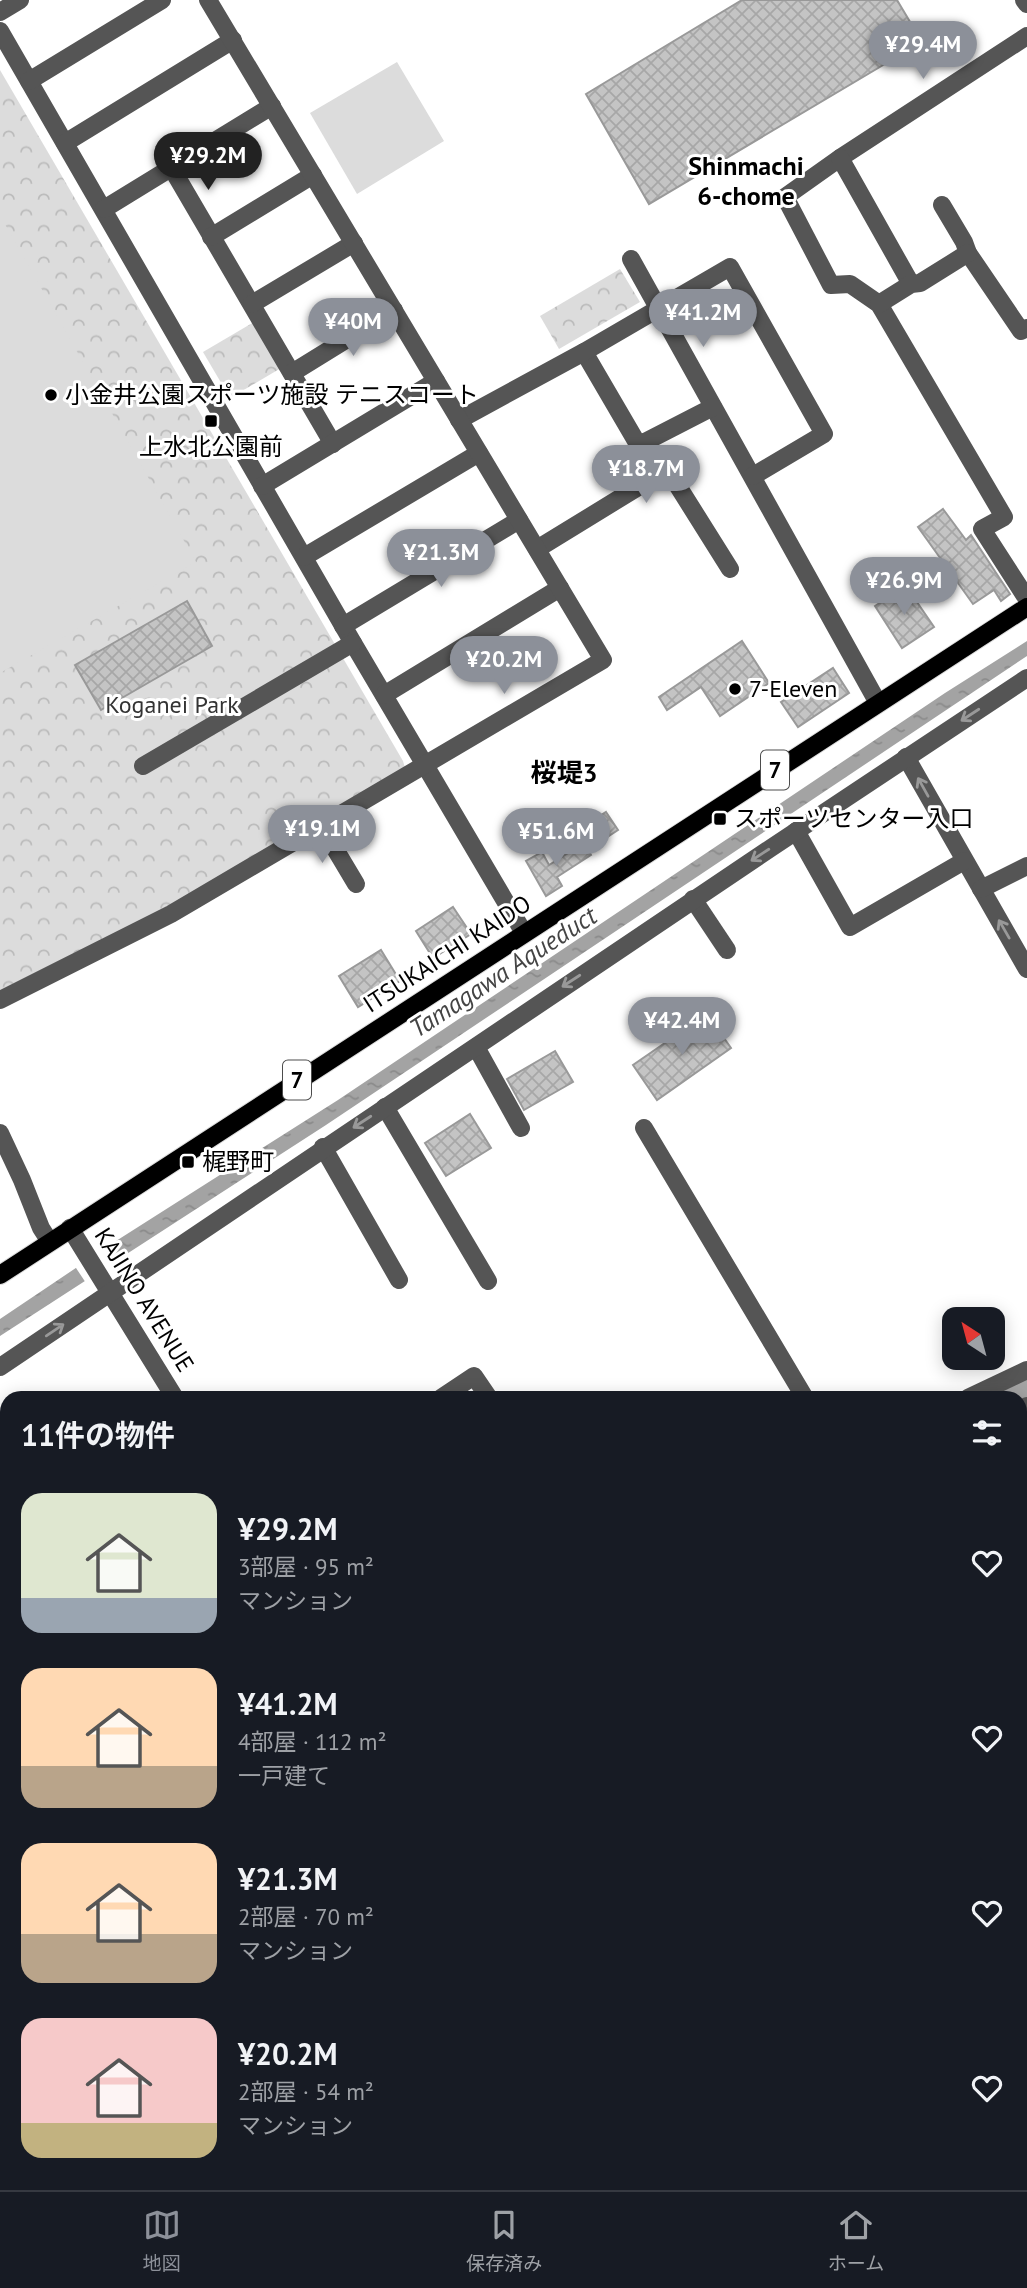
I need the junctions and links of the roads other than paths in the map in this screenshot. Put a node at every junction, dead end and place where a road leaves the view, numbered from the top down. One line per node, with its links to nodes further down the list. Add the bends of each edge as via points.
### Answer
1 (20, 0): 4 (street)
2 (162, 0): 8 (street)
3 (208, 0): 7 (street)
4 (0, 12)
5 (0, 31): 8 (street)
6 (1027, 36): 11 (street)
7 (233, 40): 9 (street); 10 (street)
8 (29, 82): 10 (street)
9 (272, 106): 12 (street); 13 (street)
10 (65, 143): 15 (street)
11 (840, 158): 20 (street); 22 (street, via 785,197 831,285 850,284)
12 (171, 167): 15 (street); 16 (street)
13 (313, 175): 16 (street); 17 (street)
14 (942, 205): 18 (street)
15 (104, 209): 34 (street)
16 (211, 237): 21 (street)
17 (354, 243): 21 (street); 24 (street)
18 (968, 253): 20 (street); 25 (street, via 1021,331)
19 (631, 259): 23 (street)
20 (911, 284): 22 (street)
21 (252, 304): 27 (street)
22 (879, 304): 40 (street, via 1004,517 982,529)
23 (659, 309): 26 (street); 29 (street); 33 (street, via 730,267 824,433)
24 (394, 310): 27 (street); 28 (street)
25 (1027, 328)
26 (584, 352): 29 (street, via 636,441 643,443); 30 (street)
27 (292, 373): 31 (street)
28 (436, 381): 30 (street); 31 (street)
29 (713, 407): 33 (street)
30 (459, 420): 32 (street)
31 (333, 444): 34 (street)
32 (479, 453): 35 (street); 37 (street)
33 (753, 476): 46 (street)
34 (262, 486): 37 (street)
35 (519, 520): 36 (street); 42 (street)
36 (537, 550): 38 (street, via 661,473 671,474); 39 (street)
37 (304, 557): 42 (street)
38 (730, 569)
39 (560, 588): 45 (street); 49 (street, via 603,660)
40 (1027, 599)
41 (1027, 607): 46 (main road, ITSUKAICHI KAIDO / 7)
42 (343, 626): 43 (street)
43 (352, 643): 45 (street); 48 (street)
44 (1027, 678): 47 (street, one-way to 47)
45 (384, 695): 49 (street)
46 (878, 703): 57 (main road, ITSUKAICHI KAIDO / 7)
47 (906, 757): 51 (street); 52 (street, one-way to 47)
48 (143, 766)
49 (425, 766): 50 (street); 57 (street)
50 (322, 827): 54 (street); 60 (street, via 171,914)
51 (796, 831): 52 (street, via 850,927); 56 (street, one-way to 56)
52 (964, 861): 55 (street)
53 (1027, 866): 55 (street)
54 (356, 884)
55 (981, 889): 59 (street, one-way to 55)
56 (693, 899): 58 (street); 61 (street, one-way to 61)
57 (524, 933): 67 (main road, ITSUKAICHI KAIDO / 7)
58 (727, 950)
59 (1027, 969)
60 (0, 1000)
61 (476, 1047): 62 (street); 63 (street)
62 (385, 1107): 66 (street, one-way to 66); 71 (street)
63 (521, 1128)
64 (644, 1128): 78 (street)
65 (0, 1133): 68 (street)
66 (323, 1147): 70 (street); 72 (street)
67 (70, 1228): 68 (main road, ITSUKAICHI KAIDO / 7); 72 (street, KAJINO AVENUE)
68 (50, 1242): 69 (main road, ITSUKAICHI KAIDO / 7)
69 (0, 1275)
70 (399, 1280)
71 (488, 1281)
72 (108, 1287): 73 (street, one-way to 72); 75 (street, KAJINO AVENUE)
73 (0, 1367)
74 (1027, 1370): 79 (street)
75 (171, 1391)
76 (452, 1391): 77 (street, via 474,1376)
77 (484, 1391)
78 (801, 1391)
79 (983, 1391)

